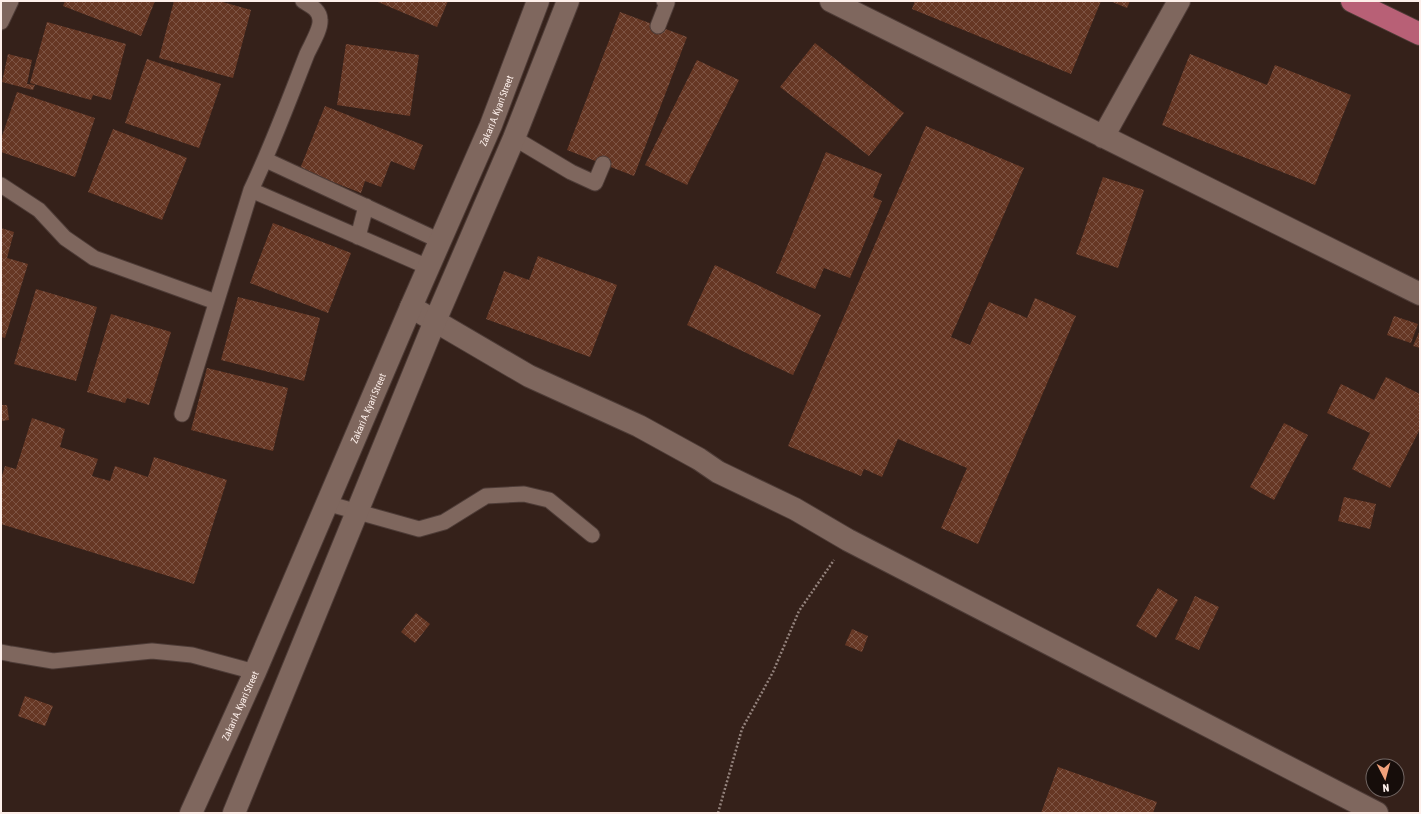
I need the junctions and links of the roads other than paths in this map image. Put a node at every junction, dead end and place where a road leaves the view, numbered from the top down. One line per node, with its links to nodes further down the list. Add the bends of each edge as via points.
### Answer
1 (11, 1): 9 (lane)
2 (303, 1): 14 (lane, via 316,8 320,24)
3 (538, 1): 20 (street, Zakari A. Kyari Street, via 491,125)
4 (568, 1): 13 (street)
5 (664, 1): 10 (lane, via 667,3)
6 (831, 1): 12 (street)
7 (1179, 1): 12 (street)
8 (1352, 1): 11 (main road)
9 (1, 22)
10 (658, 26)
11 (1420, 34)
12 (1103, 137): 22 (street)
13 (514, 138): 15 (lane, via 571,172 595,183); 25 (street)
14 (266, 160): 17 (lane); 18 (lane)
15 (603, 164)
16 (1, 185): 23 (lane, via 38,210 65,238 94,258)
17 (252, 190): 19 (lane); 23 (lane)
18 (366, 206): 19 (lane); 20 (lane)
19 (358, 237): 21 (lane)
20 (440, 241): 21 (street, Zakari A. Kyari Street)
21 (428, 268): 24 (street, Zakari A. Kyari Street)
22 (1420, 294)
23 (216, 302): 26 (lane)
24 (411, 307): 25 (street); 27 (street, Zakari A. Kyari Street)
25 (434, 321): 28 (street); 34 (street, via 529,376 639,426 718,472 795,509 848,540)
26 (182, 414)
27 (326, 503): 28 (lane); 31 (street, Zakari A. Kyari Street)
28 (356, 512): 29 (lane, via 419,529 444,522 486,496 524,494 549,500); 33 (street)
29 (592, 535)
30 (1, 652): 31 (lane, via 53,661 152,652 192,655)
31 (255, 672): 32 (street, Zakari A. Kyari Street)
32 (192, 813)
33 (234, 813)
34 (1377, 813)

